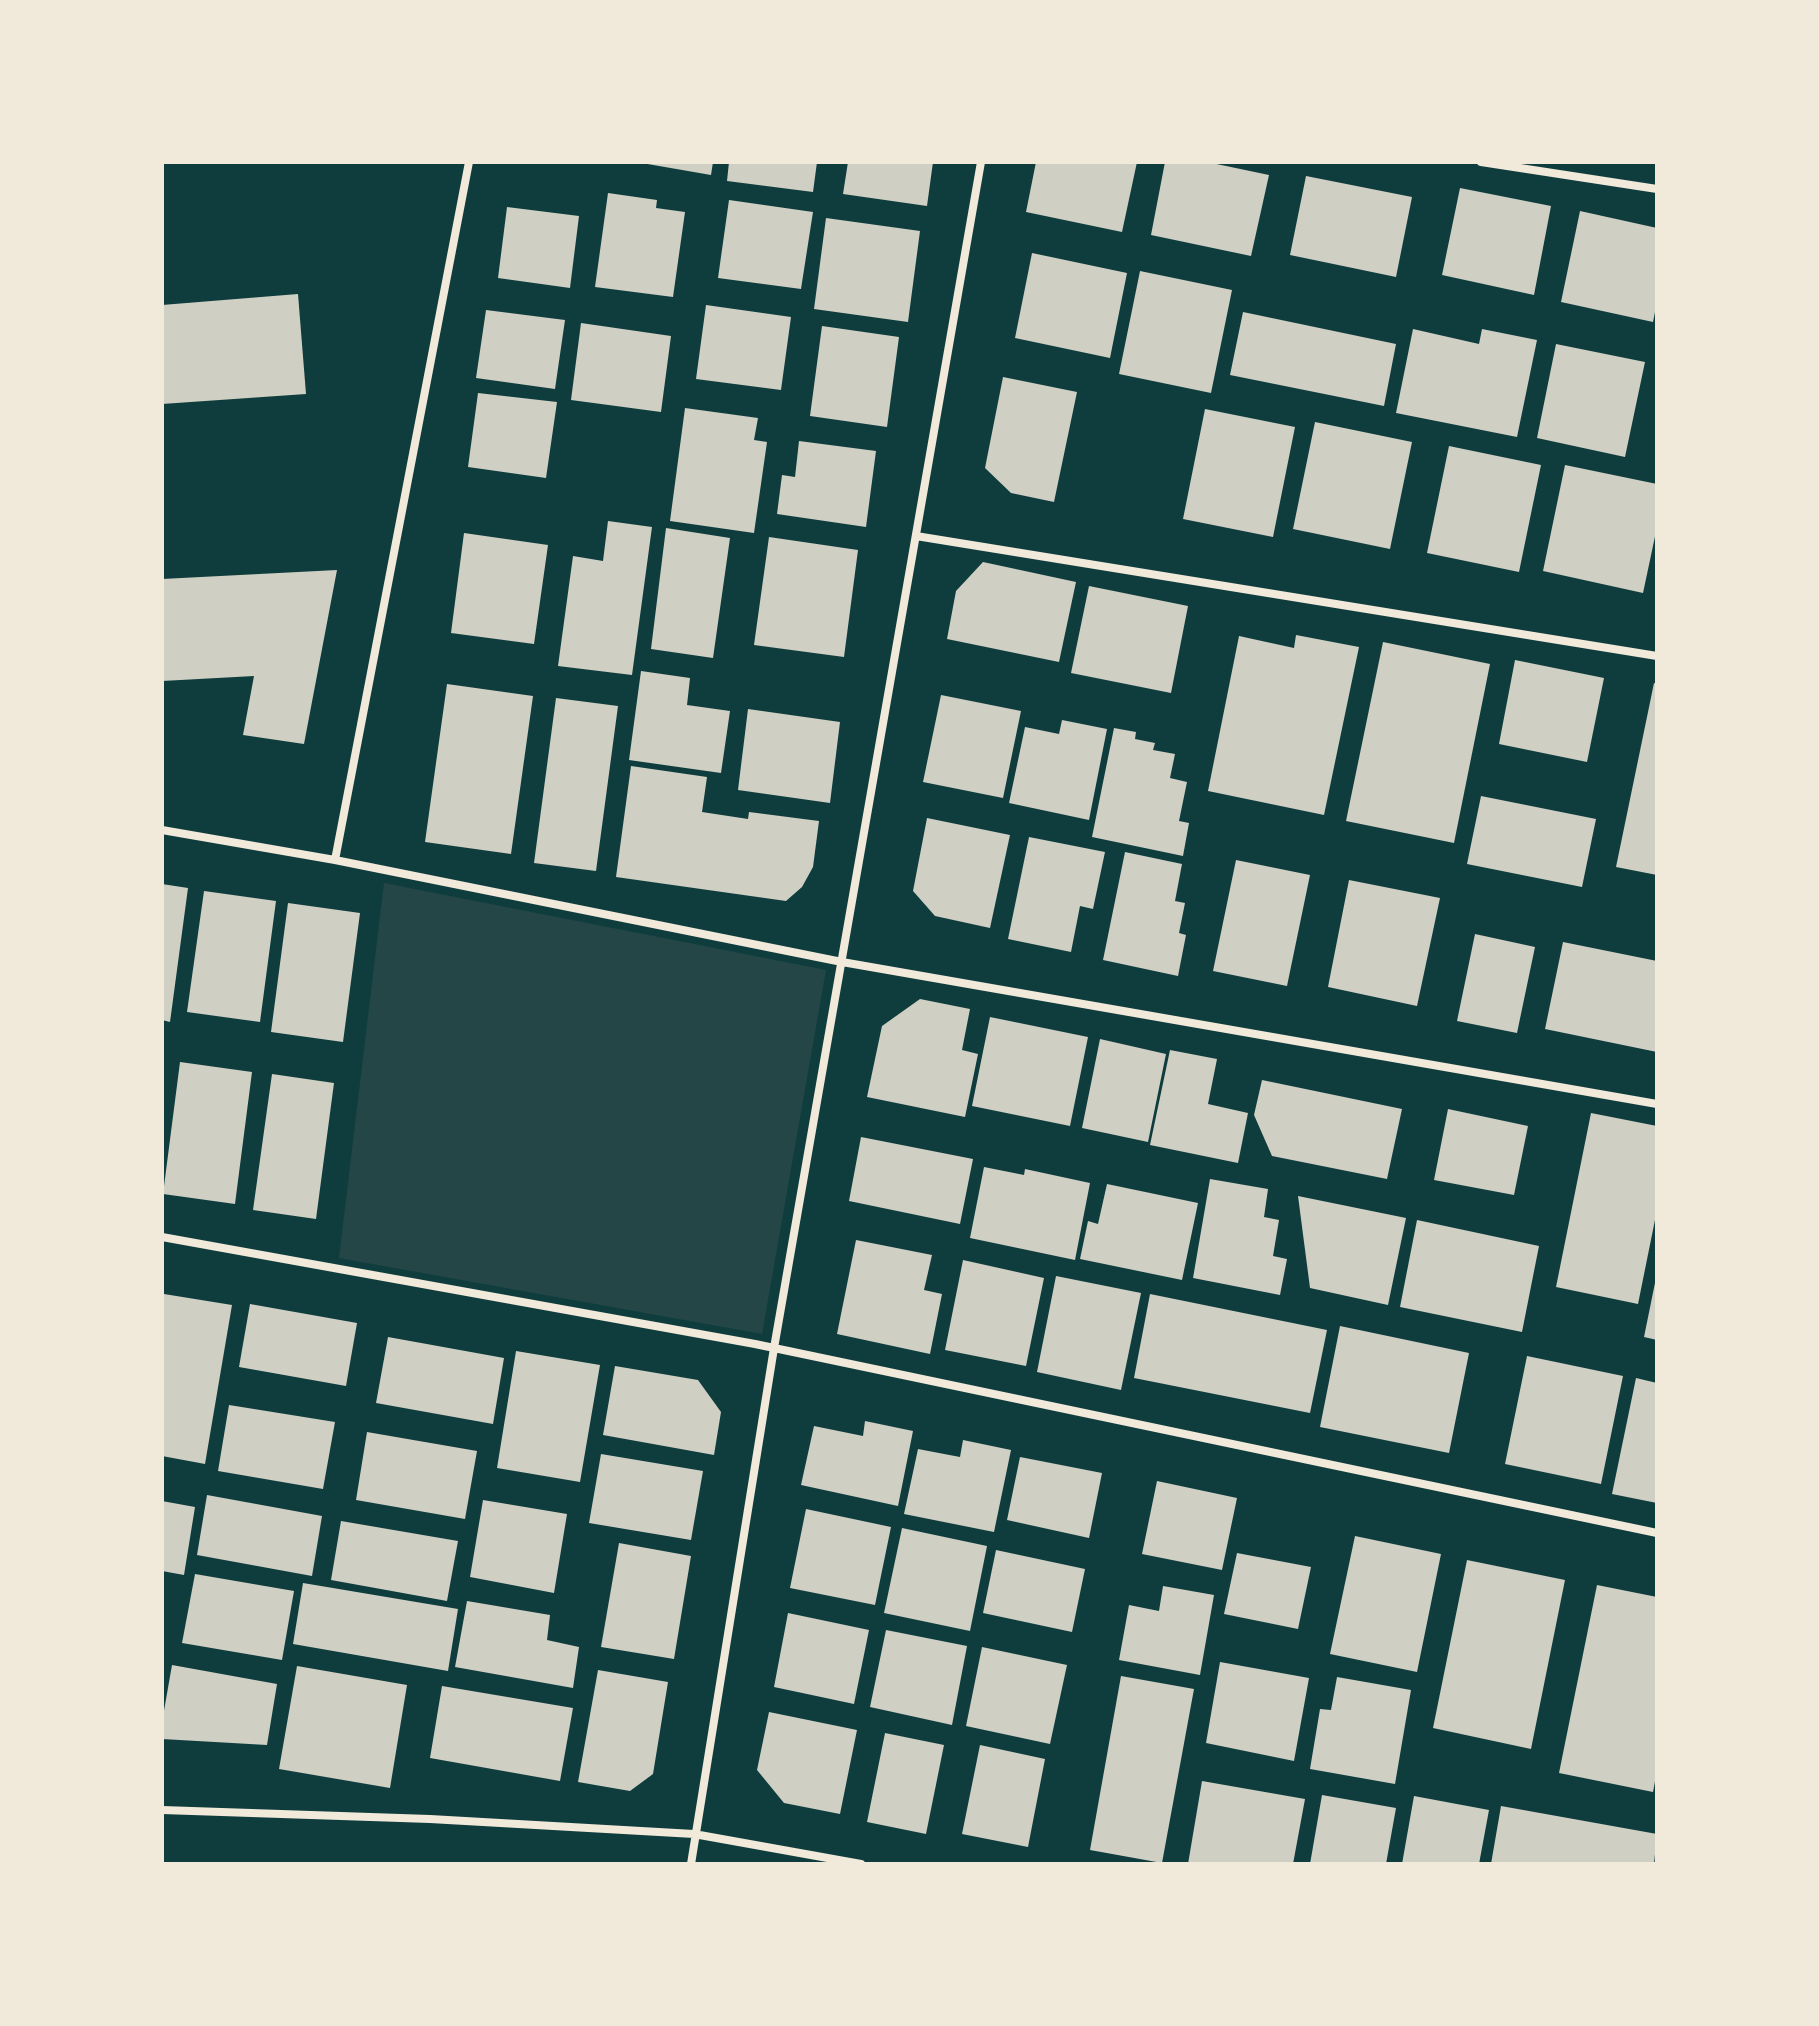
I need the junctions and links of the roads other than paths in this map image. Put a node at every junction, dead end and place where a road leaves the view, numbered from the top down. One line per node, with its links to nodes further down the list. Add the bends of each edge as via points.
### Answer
1 (469, 162): 8 (street)
2 (981, 162): 5 (street)
3 (1481, 162): 4 (street)
4 (1657, 189)
5 (916, 536): 6 (street); 9 (street)
6 (1657, 656)
7 (162, 830): 8 (street)
8 (335, 860): 9 (street)
9 (842, 962): 10 (street); 12 (street)
10 (1657, 1104)
11 (162, 1237): 12 (street)
12 (774, 1348): 13 (street); 15 (street)
13 (1657, 1533)
14 (162, 1810): 15 (street)
15 (694, 1834): 16 (street); 17 (street)
16 (691, 1864)
17 (861, 1864)

